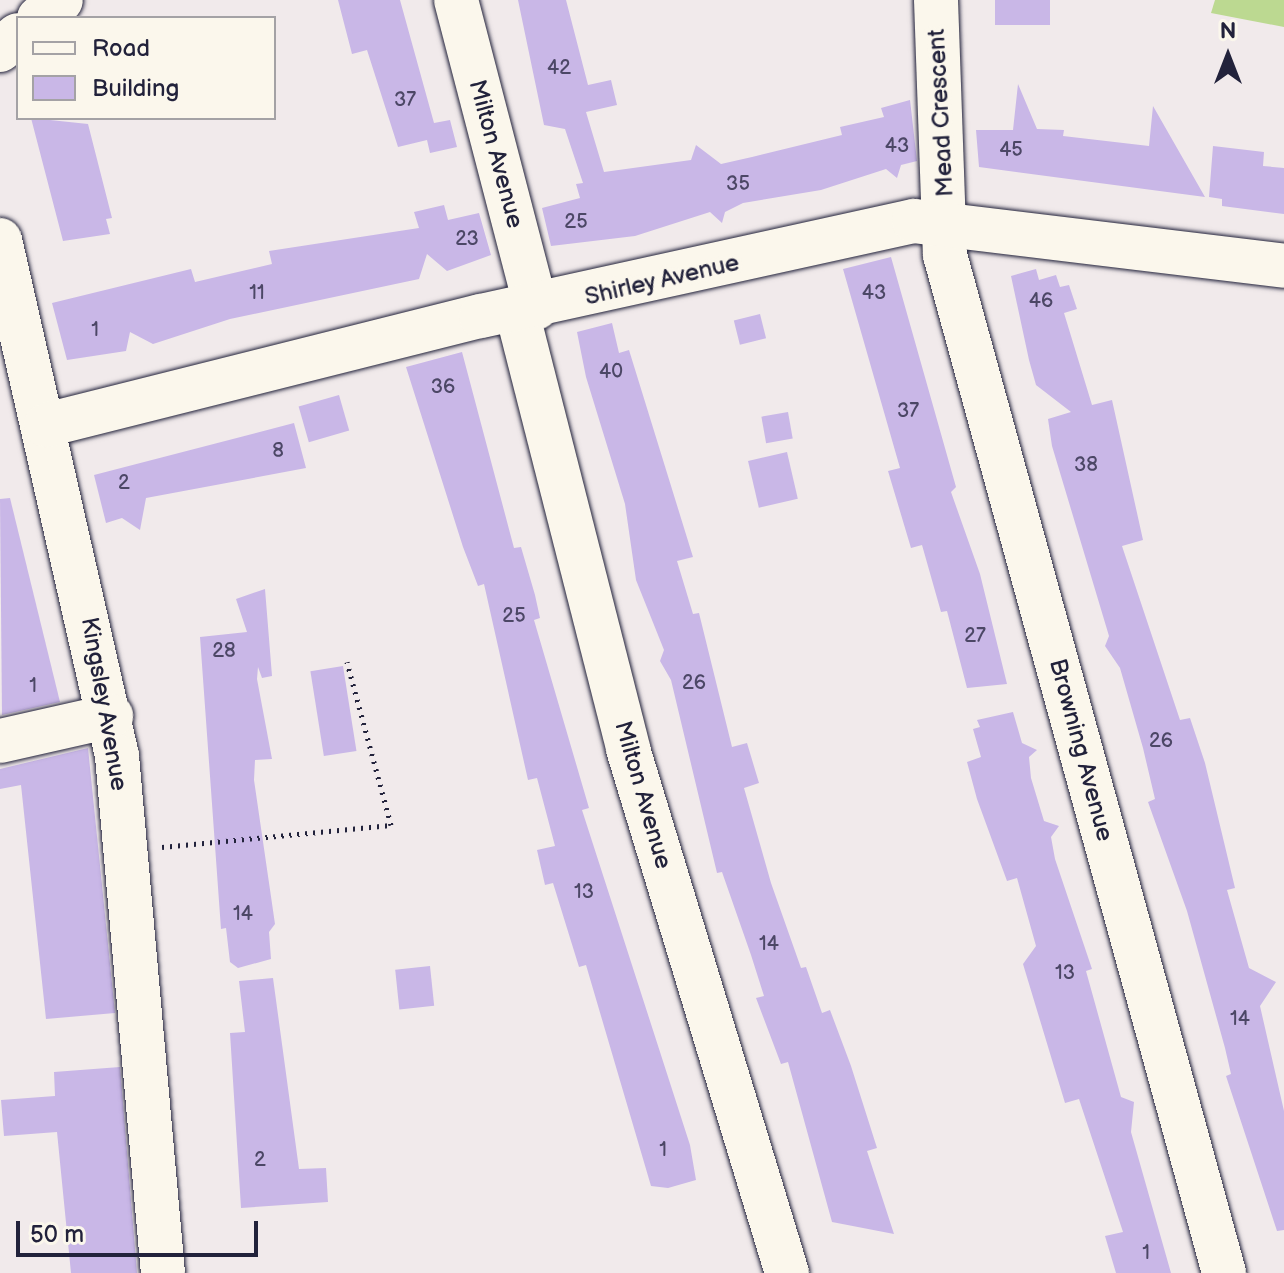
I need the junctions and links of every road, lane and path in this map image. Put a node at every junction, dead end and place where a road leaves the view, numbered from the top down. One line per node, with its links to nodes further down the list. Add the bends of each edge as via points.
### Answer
1 (61, 0): 4 (street)
2 (456, 0): 10 (street, Milton Avenue)
3 (936, 0): 7 (street, Mead Crescent, via 948,193)
4 (41, 16)
5 (16, 37): 6 (street)
6 (0, 50)
7 (943, 226): 9 (street, Shirley Avenue, via 1041,232); 10 (street, Shirley Avenue, via 914,221); 18 (street, Browning Avenue, via 945,255)
8 (0, 240): 11 (street, Kingsley Avenue)
9 (1284, 266)
10 (527, 310): 11 (street, Shirley Avenue); 17 (street, Milton Avenue, via 628,749)
11 (46, 425): 13 (street, Kingsley Avenue)
12 (347, 662): 15 (path, via 391,825)
13 (111, 716): 14 (street); 15 (street, Kingsley Avenue)
14 (0, 741)
15 (125, 850): 16 (street, Kingsley Avenue)
16 (163, 1273)
17 (787, 1273)
18 (1224, 1273)

